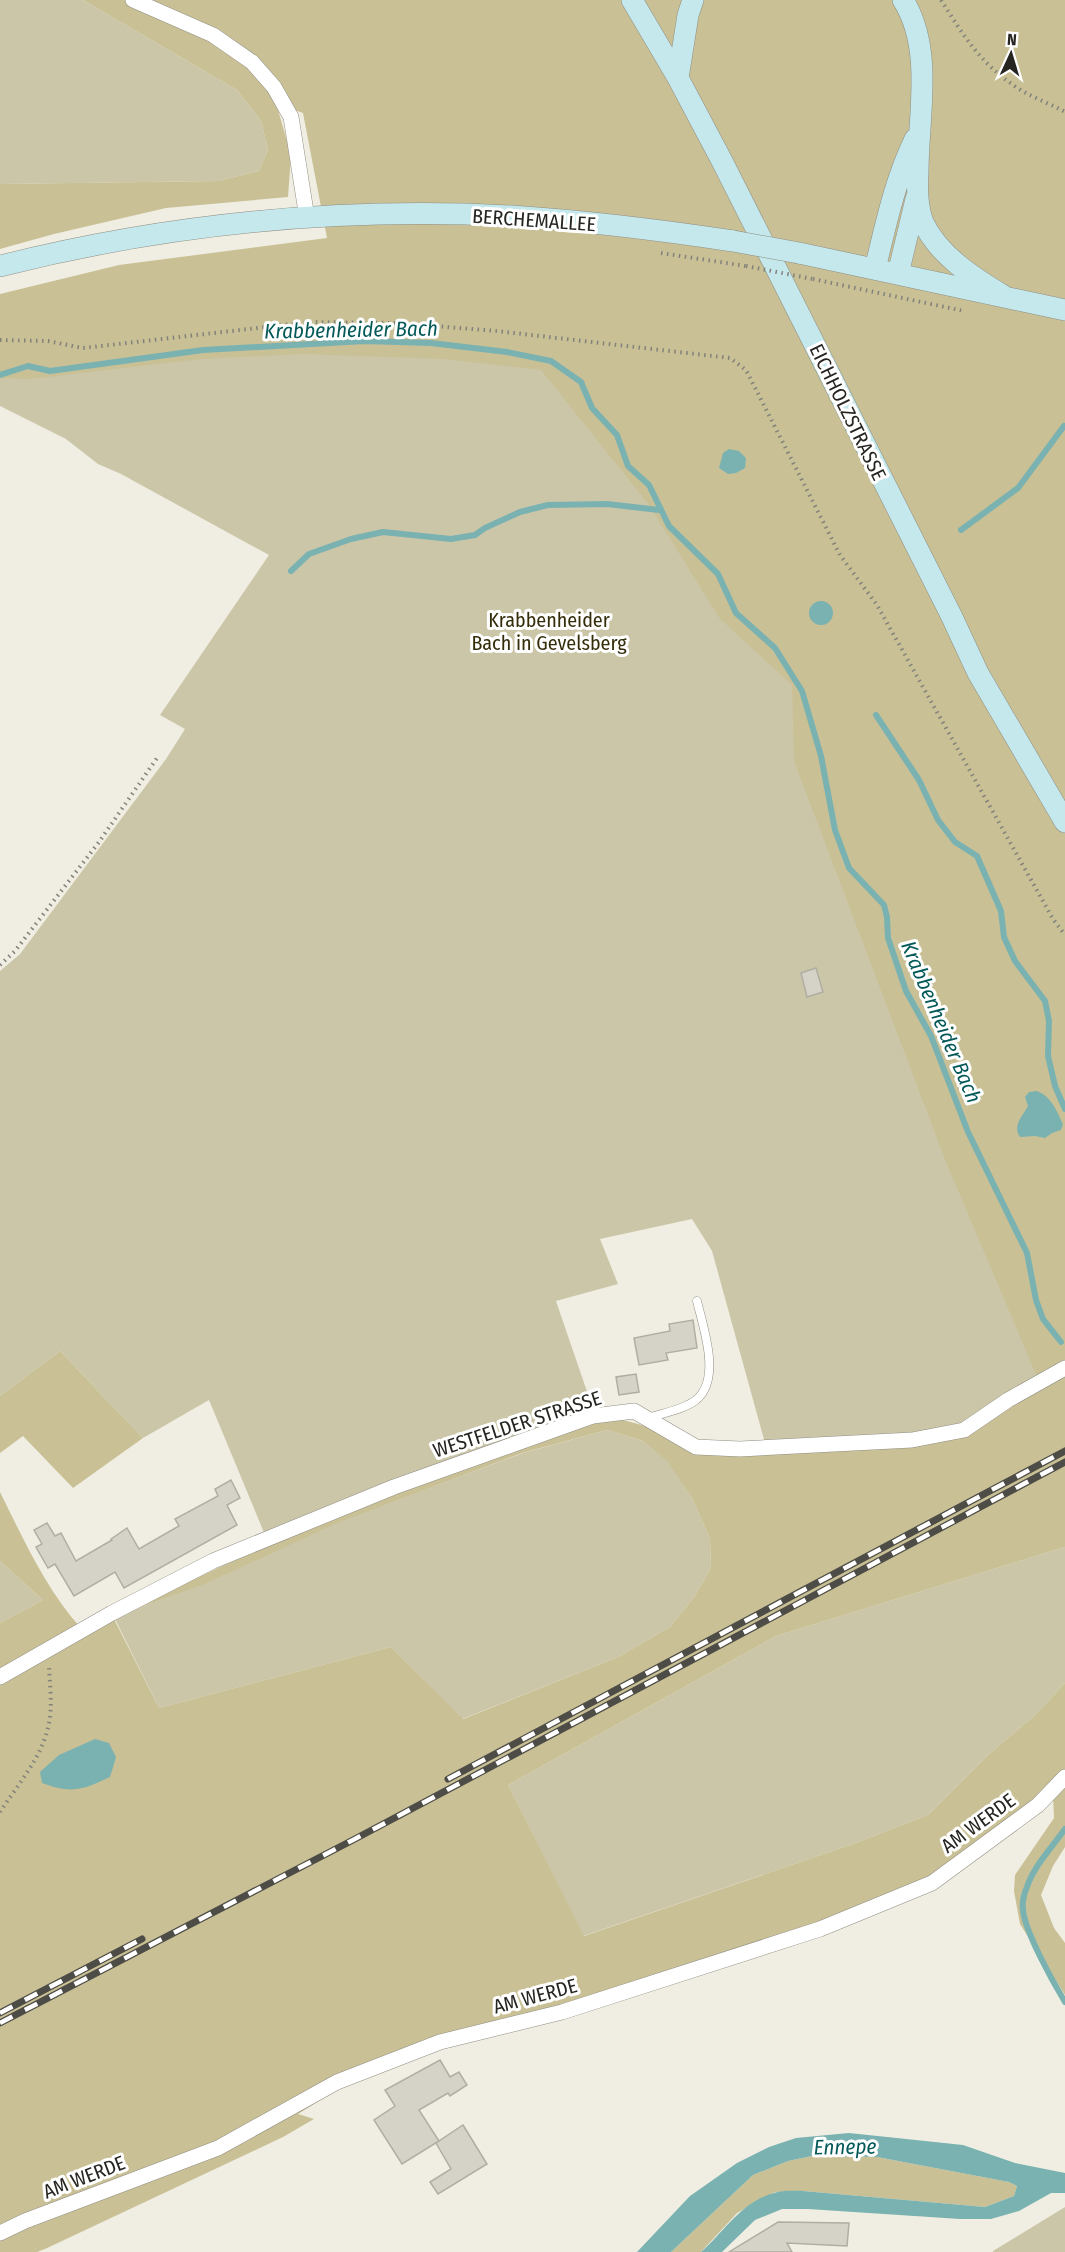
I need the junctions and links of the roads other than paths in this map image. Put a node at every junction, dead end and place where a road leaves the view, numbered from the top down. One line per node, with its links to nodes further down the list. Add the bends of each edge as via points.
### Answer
1 (133, 0): 8 (street, via 213,34 252,62 274,87 291,117)
2 (632, 0): 5 (main road, EICHHOLZSTRASSE)
3 (693, 0): 5 (main road)
4 (903, 0): 6 (main road, via 922,60)
5 (678, 78): 14 (main road, EICHHOLZSTRASSE, via 978,673)
6 (918, 133): 7 (main road); 10 (main road, via 901,171)
7 (917, 193): 11 (main road); 12 (main road, via 923,221 937,245 978,280)
8 (307, 218): 9 (main road, BERCHEMALLEE, via 159,233); 10 (main road, BERCHEMALLEE, bridge, via 381,214 512,216 733,241)
9 (0, 266)
10 (875, 268): 11 (main road, BERCHEMALLEE)
11 (898, 274): 12 (main road, BERCHEMALLEE)
12 (1004, 296): 13 (main road, BERCHEMALLEE)
13 (1065, 310)
14 (1065, 822)
15 (697, 1301): 17 (lane, via 709,1346 705,1385 697,1399)
16 (1065, 1368): 17 (street, WESTFELDER STRASSE, via 964,1430 912,1440 740,1449 696,1447)
17 (646, 1418): 18 (street, WESTFELDER STRASSE, via 634,1411 593,1416 394,1487 213,1561)
18 (0, 1677)
19 (1065, 1777): 20 (street, AM WERDE, via 1038,1805 932,1883 809,1932 562,2012 440,2042 337,2082 218,2148)
20 (0, 2233)

